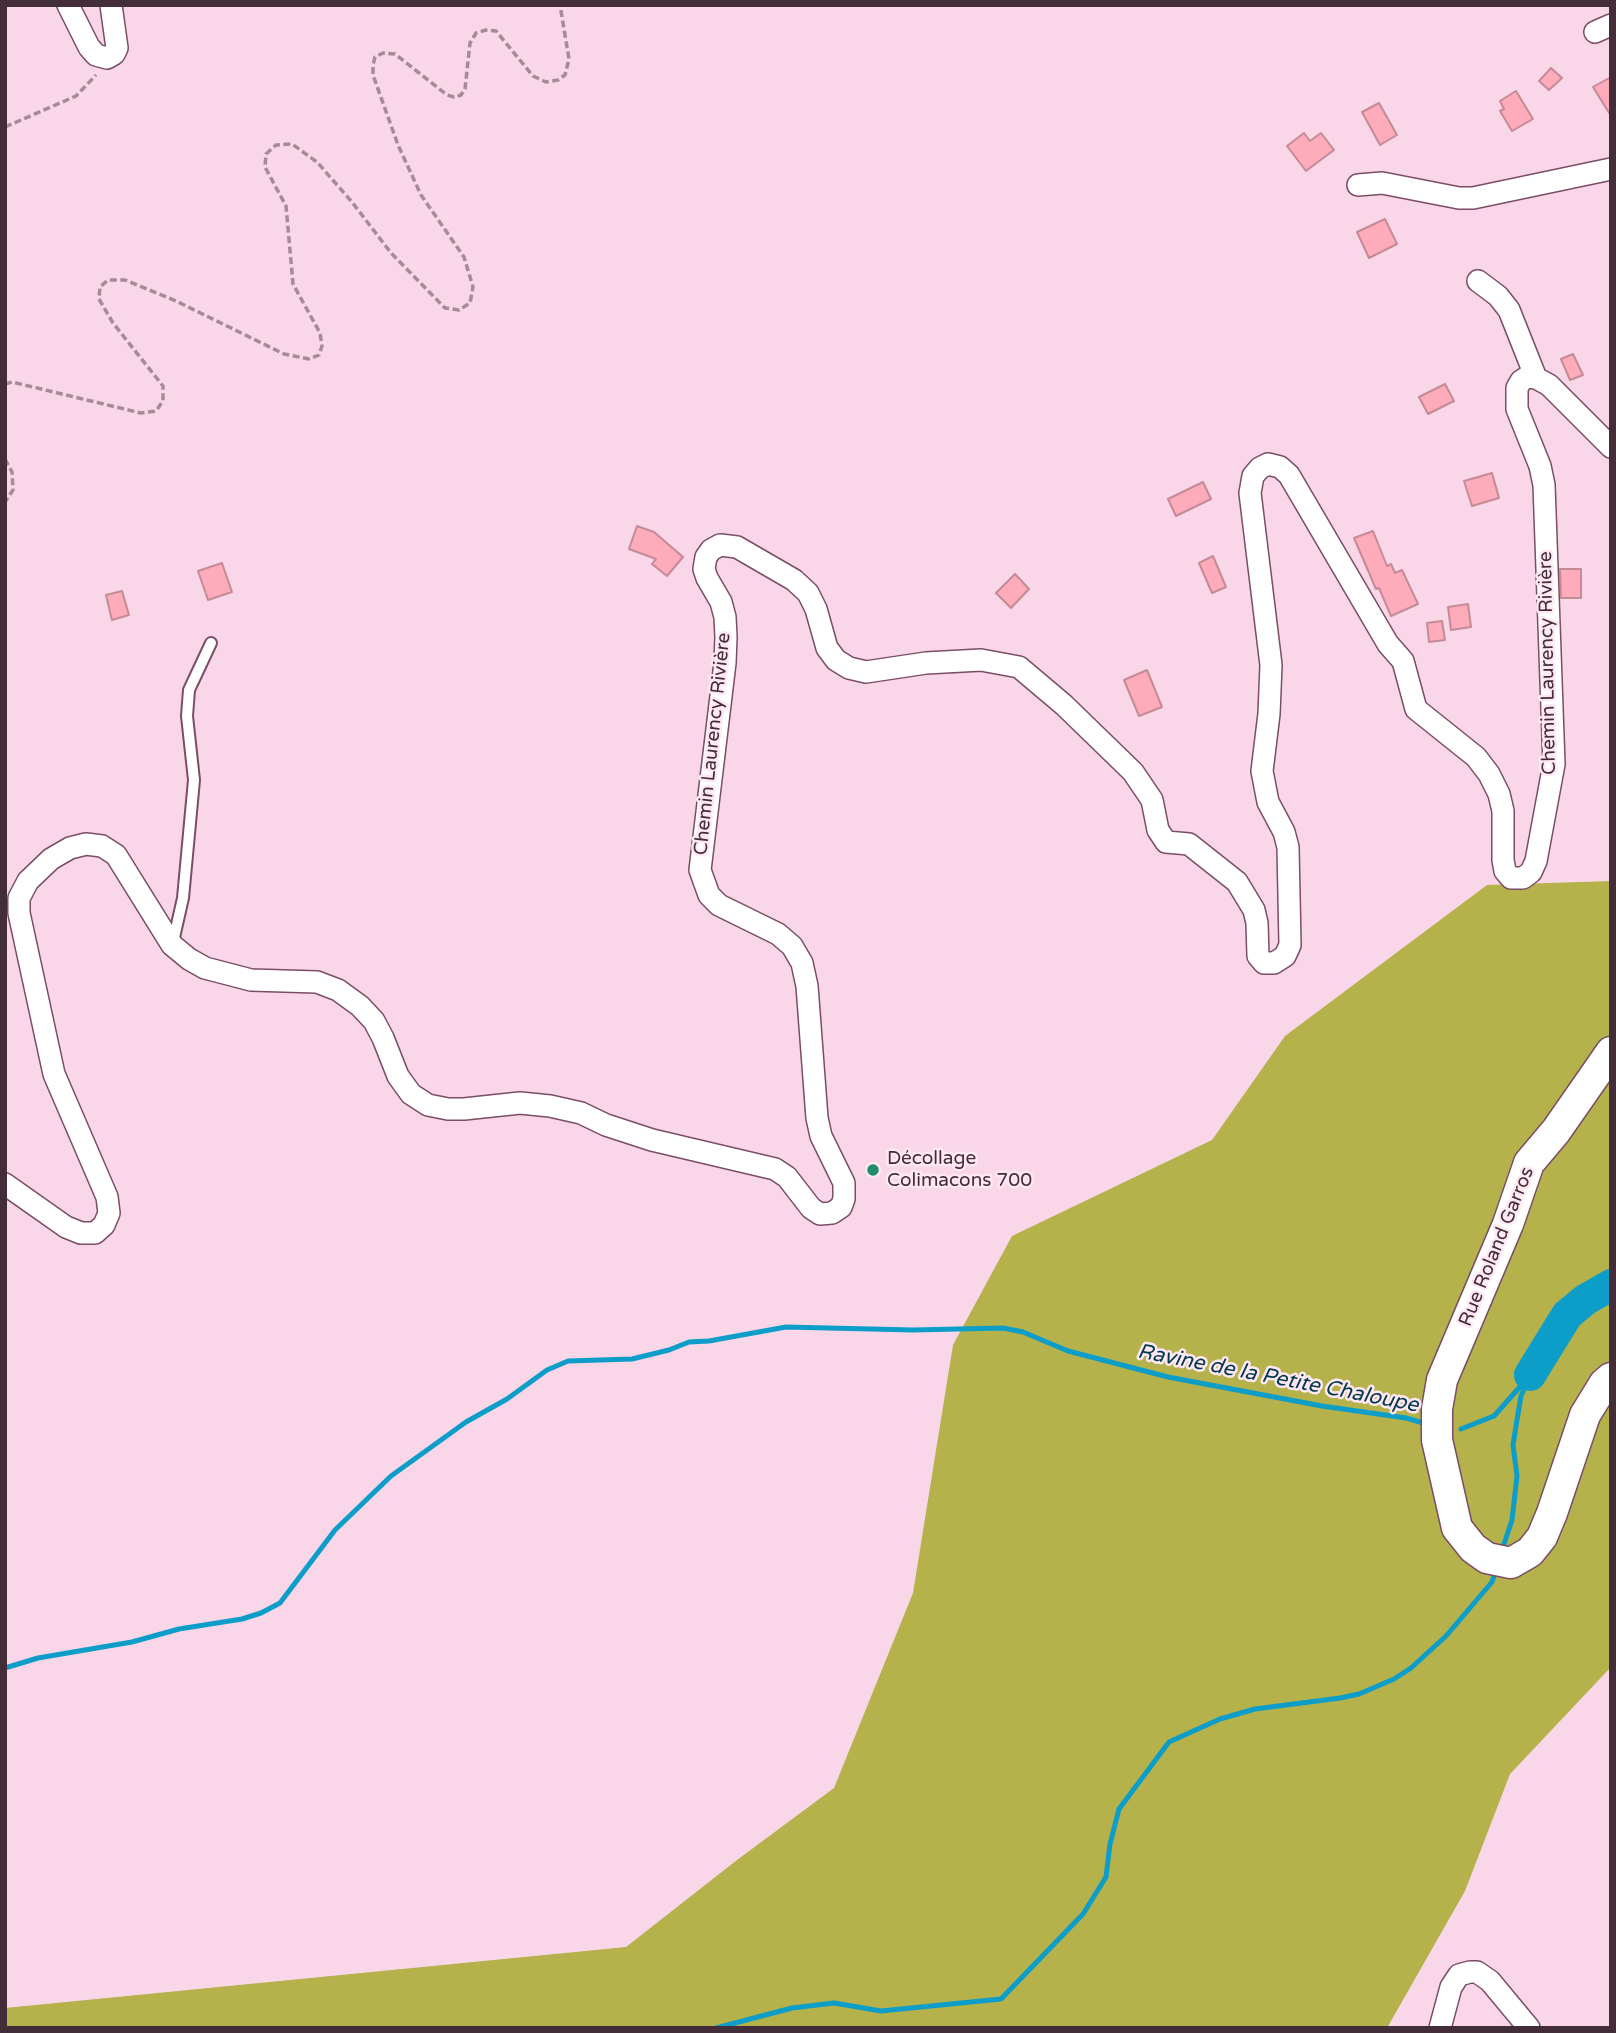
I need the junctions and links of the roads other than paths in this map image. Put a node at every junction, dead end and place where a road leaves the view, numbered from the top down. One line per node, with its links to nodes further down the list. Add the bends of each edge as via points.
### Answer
1 (68, 5): 2 (street, via 89,47 107,58 117,48)
2 (111, 5)
3 (1611, 169): 4 (street, via 1473,198 1382,183)
4 (1358, 185)
5 (1478, 281): 6 (street, via 1509,310)
6 (1536, 378): 7 (street, via 1570,404); 9 (street, Chemin Laurency Rivière, via 1521,381 1516,396 1544,485 1554,764 1536,861 1522,878 1511,878 1505,871 1503,811 1489,774 1476,757 1416,709 1403,661 1388,645 1289,475 1268,464 1253,476 1250,493 1271,665 1262,771 1264,789 1289,847 1290,945 1285,956 1274,963 1264,963 1258,956 1258,923 1237,882 1189,844 1172,844 1162,838 1152,800 1133,772 1018,667 981,660 866,672 849,668 827,648 816,609 794,580 737,547 720,545 712,550 704,569 725,617 726,650 700,870 709,895 719,905 778,934 802,963 817,1118 844,1183 841,1207 832,1213 820,1214 810,1208 787,1177 775,1169 652,1140 580,1113 520,1103 447,1110 428,1105 411,1094 398,1076 374,1021 338,990 317,982 251,980 225,974 205,968)
7 (1611, 447)
8 (211, 643): 9 (lane, via 189,690 194,780 183,898)
9 (172, 945): 11 (street, Chemin Laurency Rivière, via 116,855 102,846 70,848 28,881 19,898 19,913 54,1074 107,1197 104,1225 95,1233 80,1233)
10 (1611, 1052): 12 (main road, Rue Roland Garros, via 1530,1163 1443,1380 1437,1440 1458,1528 1473,1548 1487,1558 1511,1563 1530,1552 1552,1513 1585,1415)
11 (5, 1184)
12 (1611, 1378)
13 (1440, 2028): 14 (street, via 1451,1987 1459,1976 1470,1972 1490,1981)
14 (1529, 2028)

